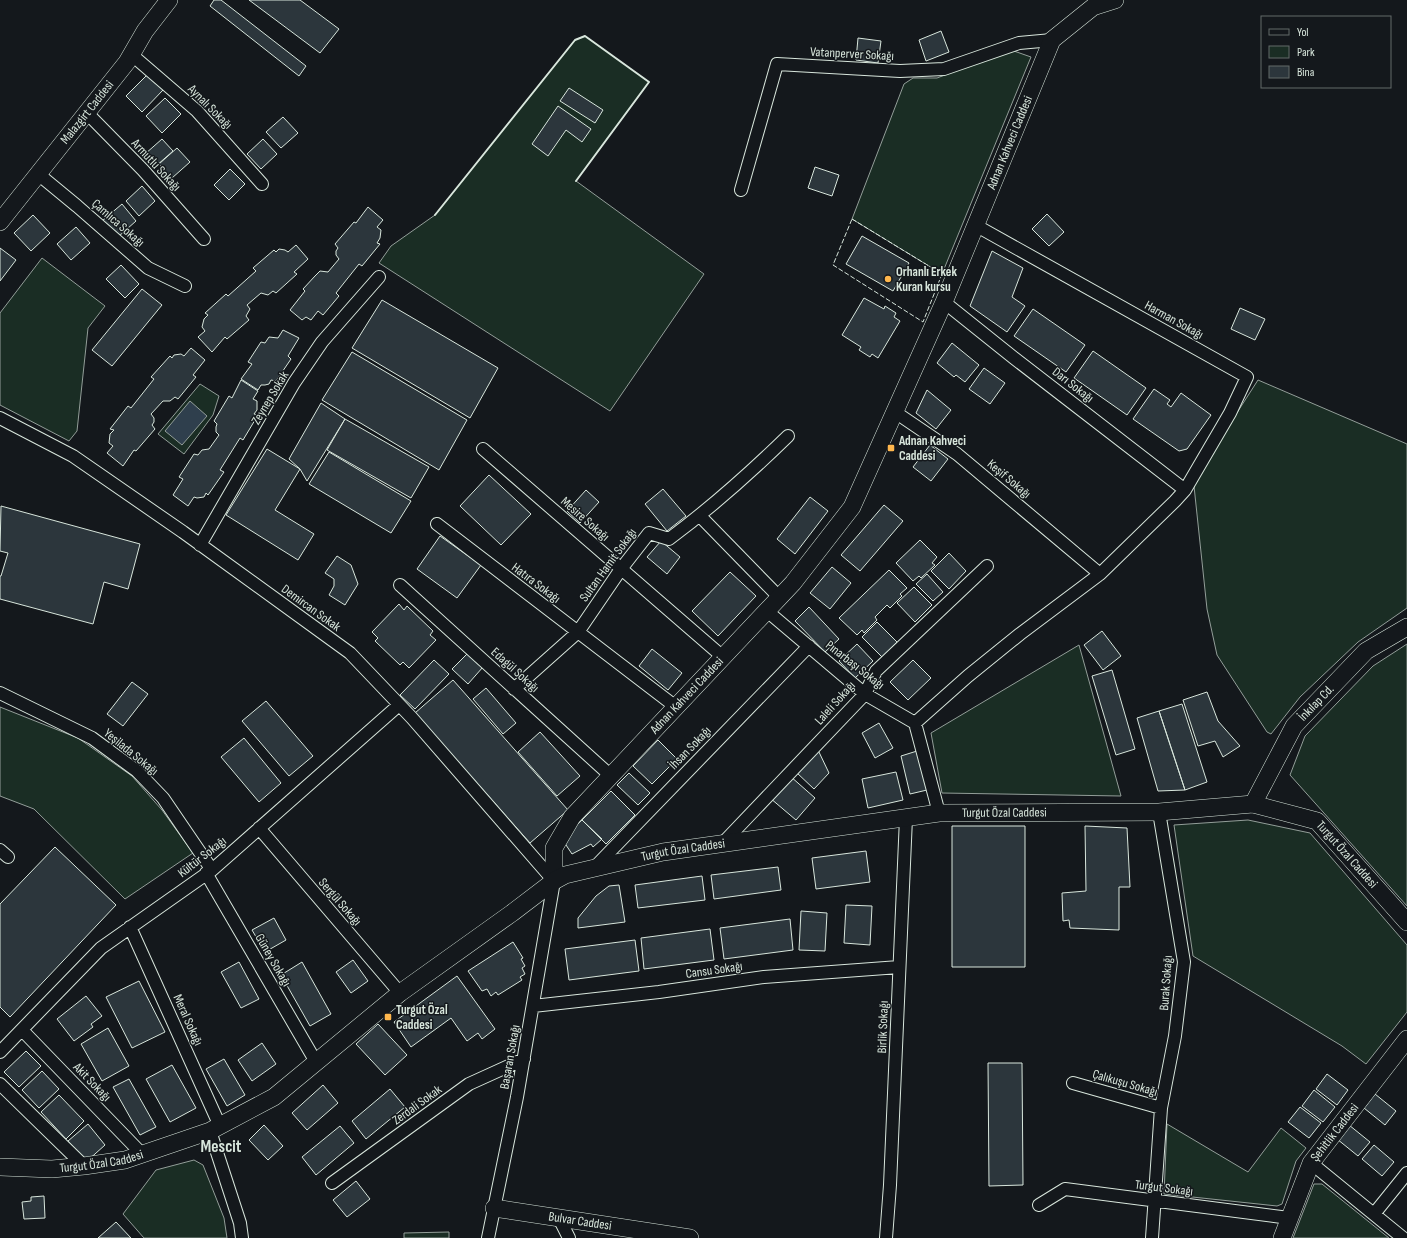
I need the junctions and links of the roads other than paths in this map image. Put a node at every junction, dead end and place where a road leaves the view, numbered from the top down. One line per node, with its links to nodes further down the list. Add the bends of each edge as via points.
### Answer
1 (169, 0): 4 (street, Malazgirt Caddesi, via 145,30)
2 (1116, 0): 3 (street, Adnan Kahveci Caddesi, via 1093,6)
3 (1052, 40): 8 (street, Vatanperver Sokağı, via 1019,42 944,69 900,71 777,64); 10 (street, Adnan Kahveci Caddesi)
4 (132, 55): 5 (street, Malazgirt Caddesi); 7 (street, Aynalı Sokağı, via 197,111)
5 (86, 112): 6 (street, Malazgirt Caddesi); 11 (street, Armutlu Sokağı, via 143,170)
6 (37, 173): 9 (street, Malazgirt Caddesi); 13 (street, Çamlıca Sokağı, via 148,268)
7 (262, 184)
8 (741, 190)
9 (0, 222)
10 (975, 225): 14 (street, Adnan Kahveci Caddesi); 19 (street, Harman Sokağı, via 1247,377 1230,413)
11 (204, 239)
12 (379, 278): 22 (street, Zeynep Sokak, via 322,342 294,383)
13 (185, 286)
14 (944, 302): 15 (street, Adnan Kahveci Caddesi); 19 (street, Darı Sokağı)
15 (895, 412): 25 (street, Keşif Sokağı, via 957,454); 27 (street, Adnan Kahveci Caddesi, via 852,507)
16 (0, 418): 22 (street, Demircan Sokak, via 73,456)
17 (788, 436): 20 (street, Sultan Hamit Sokağı, via 744,479)
18 (483, 449): 24 (street, Mesire Sokağı)
19 (1185, 490): 25 (street)
20 (700, 516): 24 (street, Sultan Hamit Sokağı, via 670,539 649,533); 27 (street)
21 (437, 524): 30 (street, Hatıra Sokağı)
22 (200, 545): 36 (street, Demircan Sokak, via 350,653)
23 (987, 566): 35 (street, Laleli Sokağı, via 876,671)
24 (621, 569): 30 (street, Sultan Hamit Sokağı); 32 (street, Mesire Sokağı)
25 (1100, 574): 38 (street, via 997,652)
26 (400, 585): 33 (street, Edagül Sokağı)
27 (779, 598): 28 (street, Adnan Kahveci Caddesi)
28 (767, 611): 31 (street, Pınarbaşı Sokağı); 32 (street, Adnan Kahveci Caddesi)
29 (1407, 627): 40 (street, İnkılap Cd., via 1366,651 1294,726)
30 (578, 632): 33 (street, Sultan Hamit Sokağı); 37 (street, Hatıra Sokağı)
31 (809, 646): 35 (street, Pınarbaşı Sokağı); 46 (street, İhsan Sokağı)
32 (723, 657): 37 (street, Adnan Kahveci Caddesi)
33 (514, 689): 39 (street, Edagül Sokağı)
34 (0, 693): 47 (street, Yeşilada Sokağı, via 92,738 136,771 163,798)
35 (865, 694): 38 (street, Pınarbaşı Sokağı); 45 (street, Laleli Sokağı)
36 (399, 705): 44 (street, Kültür Sokağı); 48 (street, Demircan Sokak)
37 (676, 707): 39 (street, Adnan Kahveci Caddesi)
38 (916, 723): 42 (street)
39 (611, 776): 48 (street, Adnan Kahveci Caddesi, via 572,818 554,848)
40 (1253, 804): 41 (street, Turgut Özal Caddesi); 49 (street, Turgut Özal Caddesi, via 1317,821)
41 (1159, 812): 42 (street, Turgut Özal Caddesi); 61 (street, Burak Sokağı, via 1184,962 1175,1036)
42 (938, 813): 43 (street, Turgut Özal Caddesi)
43 (906, 818): 45 (street, Turgut Özal Caddesi); 51 (street, Birlik Sokağı)
44 (259, 828): 47 (street, Kültür Sokağı); 52 (street, Sergül Sokağı)
45 (722, 844): 46 (street, Turgut Özal Caddesi, via 663,852)
46 (592, 869): 48 (street, Turgut Özal Caddesi, via 565,875)
47 (209, 872): 50 (street, Kültür Sokağı); 58 (street, Güney Sokağı)
48 (554, 881): 52 (street, Turgut Özal Caddesi); 53 (street, Başaran Sokağı)
49 (1407, 922)
50 (130, 927): 54 (street, Kültür Sokağı, via 101,948); 62 (street, Meral Sokağı)
51 (899, 967): 53 (street, Cansu Sokağı, via 764,977); 79 (street, Birlik Sokağı)
52 (400, 993): 58 (street, Turgut Özal Caddesi)
53 (533, 1006): 57 (street, Başaran Sokağı)
54 (22, 1030): 56 (street, Kültür Sokağı); 63 (street, Akit Sokağı)
55 (1407, 1039): 64 (street, Şehitlik Caddesi)
56 (0, 1052)
57 (524, 1059): 68 (street, Zerdali Sokak, via 469,1084); 71 (street, Başaran Sokağı)
58 (316, 1062): 62 (street, Turgut Özal Caddesi, via 274,1097)
59 (1073, 1083): 61 (street, Çalıkuşu Sokağı)
60 (0, 1084): 65 (street)
61 (1161, 1108): 69 (street, Çalıkuşu Sokağı)
62 (215, 1128): 63 (street, Turgut Özal Caddesi); 75 (street, Meral Sokağı)
63 (142, 1154): 65 (street, Turgut Özal Caddesi, via 125,1160)
64 (1311, 1163): 72 (street); 74 (street, Şehitlik Caddesi)
65 (84, 1166): 66 (street, Turgut Özal Caddesi, via 52,1169)
66 (0, 1167)
67 (1407, 1172): 72 (street)
68 (332, 1183)
69 (1154, 1201): 70 (street, Turgut Sokağı, via 1065,1189); 74 (street, Turgut Sokağı); 80 (street, Çalıkuşu Sokağı)
70 (1039, 1205)
71 (494, 1208): 73 (street, Bulvar Caddesi); 76 (street, Başaran Sokağı)
72 (1374, 1214): 82 (street)
73 (559, 1218): 77 (street); 78 (street, Bulvar Caddesi)
74 (1289, 1218): 81 (street, Şehitlik Caddesi)
75 (242, 1238)
76 (488, 1238)
77 (569, 1238)
78 (690, 1238)
79 (886, 1238)
80 (1152, 1238)
81 (1282, 1238)
82 (1403, 1238)

